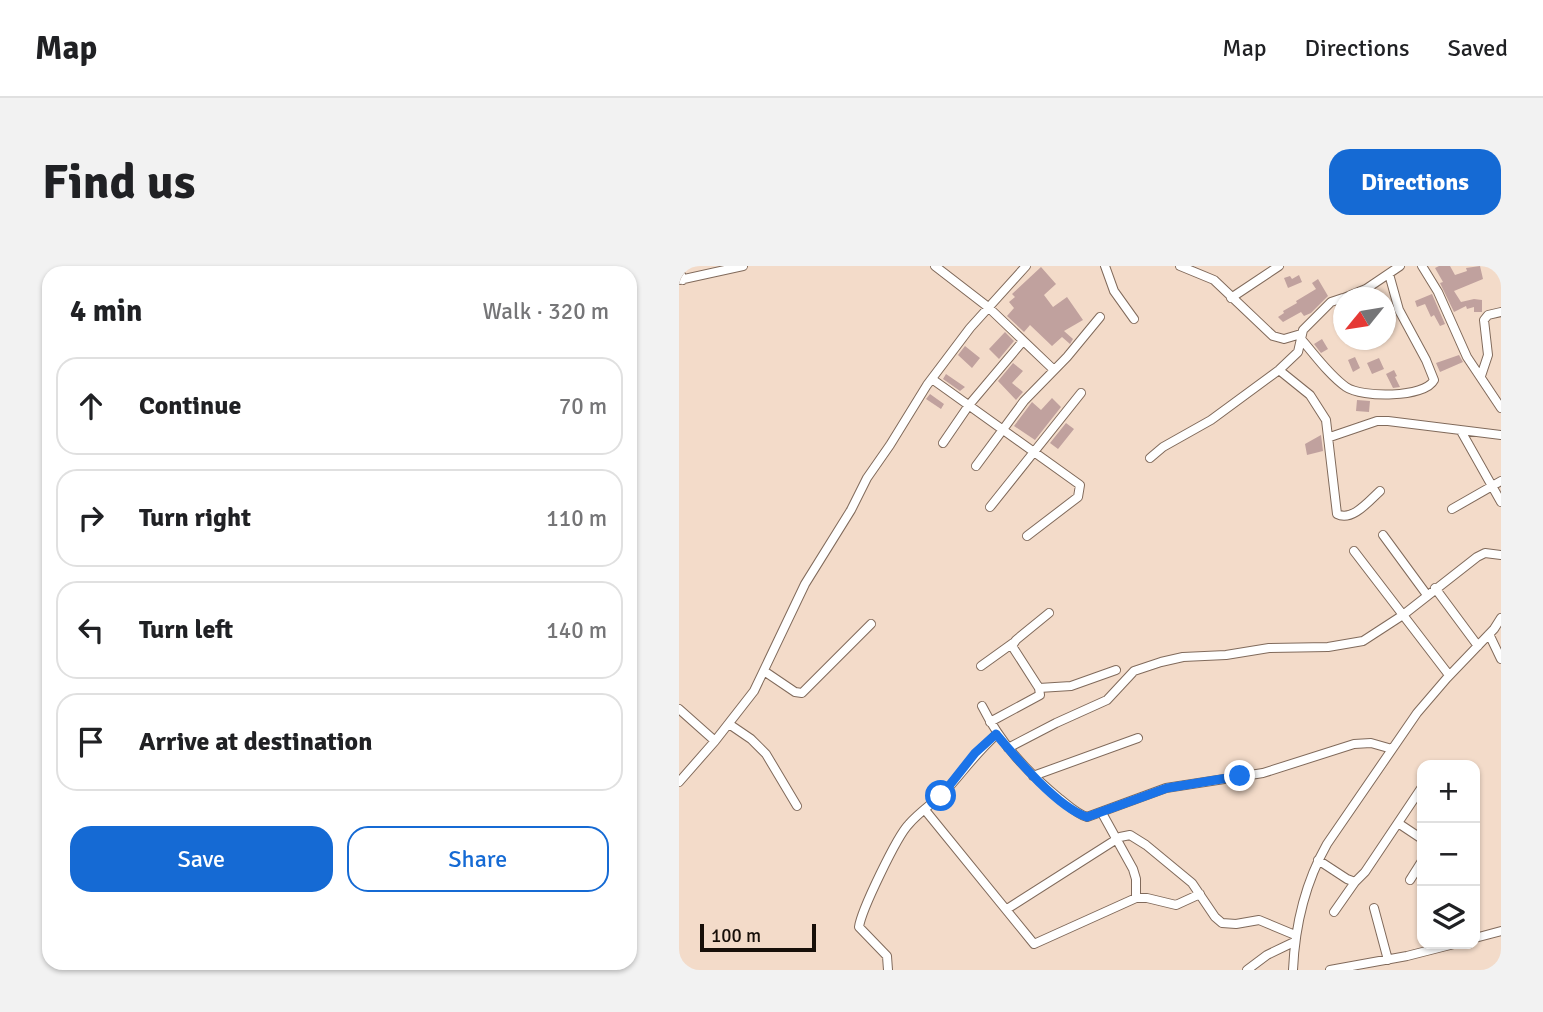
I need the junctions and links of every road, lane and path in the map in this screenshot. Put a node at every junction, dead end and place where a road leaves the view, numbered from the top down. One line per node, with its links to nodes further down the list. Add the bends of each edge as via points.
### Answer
1 (743, 266): 11 (street)
2 (936, 266): 15 (street)
3 (1026, 266): 15 (street)
4 (1105, 266): 18 (street, via 1114,291)
5 (1180, 266): 13 (street, via 1210,277)
6 (1279, 266): 13 (street)
7 (1401, 266): 10 (street)
8 (1422, 266): 23 (street)
9 (679, 270): 11 (street)
10 (1389, 274): 12 (street); 19 (street, via 1399,310 1429,366 1434,380 1431,385 1391,394 1350,389)
11 (681, 280)
12 (1369, 287)
13 (1231, 298): 19 (street, via 1273,336)
14 (1333, 301): 19 (street)
15 (988, 307): 20 (street); 24 (street)
16 (1501, 312): 23 (street, via 1484,320 1488,355)
17 (1100, 317): 21 (street)
18 (1134, 319)
19 (1301, 337): 22 (street, via 1298,352)
20 (1023, 341): 21 (street); 26 (street)
21 (1054, 370): 28 (street)
22 (1279, 370): 31 (street, via 1317,403 1327,419); 34 (street)
23 (1481, 376): 27 (street)
24 (932, 379): 26 (street); 58 (street, via 805,584)
25 (1081, 393): 33 (street)
26 (969, 405): 28 (street); 32 (street)
27 (1501, 408)
28 (1002, 428): 33 (street); 35 (street)
29 (1461, 431): 30 (street); 31 (street, via 1377,421); 37 (street)
30 (1501, 435)
31 (1330, 437): 38 (street, via 1337,514 1349,516)
32 (943, 443)
33 (1034, 451): 40 (street); 43 (street, via 1077,481 1081,489 1078,497)
34 (1150, 458)
35 (976, 466)
36 (1501, 481): 37 (street)
37 (1492, 486): 39 (street); 41 (street)
38 (1380, 491)
39 (1501, 502)
40 (990, 507)
41 (1452, 509)
42 (1383, 535): 47 (street)
43 (1027, 536)
44 (1354, 551): 49 (street)
45 (1501, 555): 46 (street, via 1481,555)
46 (1435, 588): 47 (street); 54 (street)
47 (1427, 595): 49 (street)
48 (1049, 613): 53 (street)
49 (1403, 615): 59 (street); 68 (street, via 1363,641 1189,656 1140,668 1107,699)
50 (1501, 618): 52 (street)
51 (871, 624): 58 (street, via 801,693)
52 (1489, 634): 54 (street); 55 (street)
53 (1013, 643): 56 (street); 60 (street, via 1013,650)
54 (1478, 646): 59 (street)
55 (1501, 659)
56 (981, 666)
57 (1116, 670): 60 (street, via 1071,686)
58 (764, 671): 64 (street)
59 (1449, 675): 69 (street)
60 (1039, 688): 63 (street, via 1037,698)
61 (982, 706): 63 (street)
62 (679, 709): 67 (street)
63 (990, 722): 65 (street)
64 (729, 724): 67 (street); 73 (street, via 766,754)
65 (996, 734): 68 (street); 74 (street)
66 (1138, 738): 70 (street)
67 (715, 741): 71 (street)
68 (1008, 748): 70 (street)
69 (1392, 749): 75 (street, via 1354,744 1263,773 1167,788); 79 (street)
70 (1033, 776): 75 (street, via 1083,816)
71 (679, 782)
72 (1417, 794): 76 (street)
73 (797, 806)
74 (925, 810): 86 (street); 93 (street, via 910,822 860,923 862,932 887,956)
75 (1101, 813): 78 (street)
76 (1398, 823): 77 (street); 82 (street)
77 (1417, 836)
78 (1117, 840): 83 (street, via 1130,835 1146,845); 84 (street, via 1136,879); 86 (street)
79 (1318, 860): 82 (street); 90 (street)
80 (1417, 869): 81 (street)
81 (1410, 880)
82 (1355, 882): 87 (street)
83 (1200, 894): 84 (street, via 1176,905); 90 (street, via 1222,923 1259,920)
84 (1136, 898): 86 (street, via 1037,944)
85 (1374, 908): 92 (street)
86 (1007, 909)
87 (1334, 912)
88 (1501, 931): 89 (street)
89 (1480, 937)
90 (1294, 938): 94 (street); 95 (street)
91 (1433, 949): 92 (street)
92 (1388, 960): 96 (street)
93 (888, 970)
94 (1247, 970)
95 (1293, 970)
96 (1330, 970)

